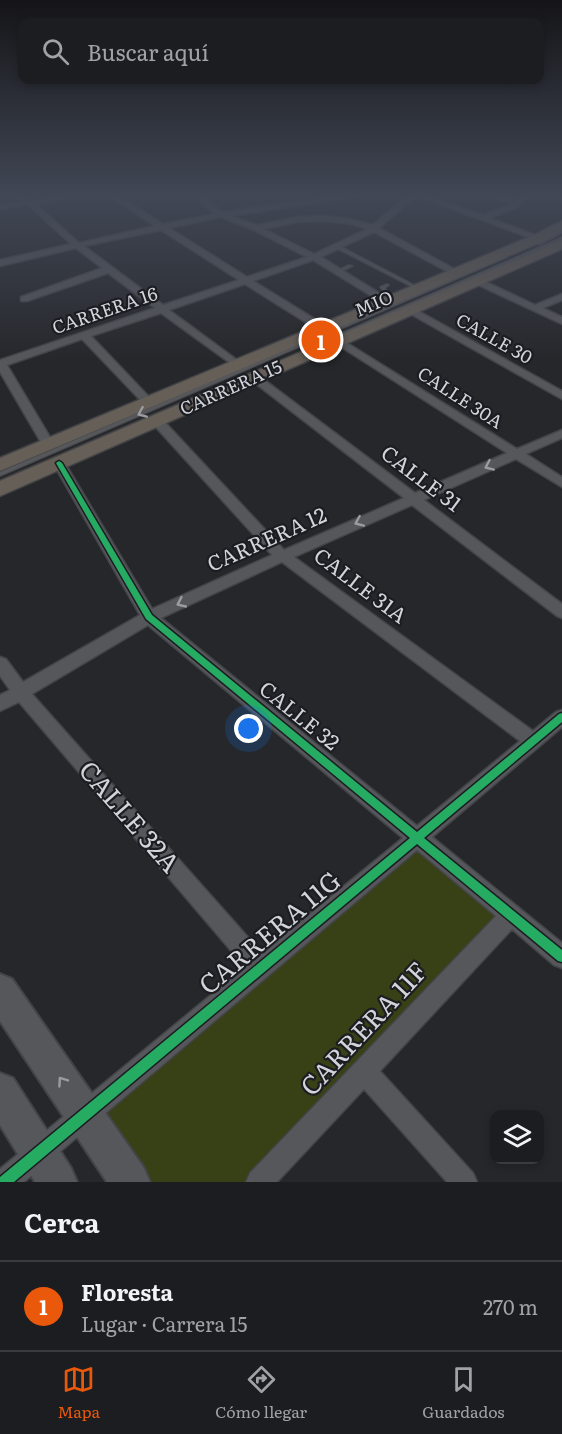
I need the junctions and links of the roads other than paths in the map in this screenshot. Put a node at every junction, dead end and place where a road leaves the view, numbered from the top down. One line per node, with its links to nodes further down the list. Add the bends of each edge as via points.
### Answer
1 (54, 251): 14 (street)
2 (85, 251): 16 (street)
3 (198, 251): 20 (street)
4 (302, 251): 13 (street)
5 (326, 251): 13 (street, CARRERA 16)
6 (345, 251): 19 (lane)
7 (415, 251): 18 (street)
8 (506, 251): 18 (main road, CARRERA 15)
9 (515, 251): 46 (lane, MIO, one-way to 46)
10 (532, 251): 47 (lane, MIO)
11 (546, 251): 22 (main road, CARRERA 15)
12 (0, 254): 14 (street)
13 (314, 257): 17 (street); 20 (street, CARRERA 16)
14 (3, 262)
15 (351, 267): 17 (lane)
16 (109, 270): 27 (street); 29 (street)
17 (338, 271): 24 (street)
18 (455, 272): 23 (main road, CARRERA 15)
19 (401, 279): 21 (lane); 23 (lane)
20 (246, 281): 29 (street, CARRERA 16); 32 (street)
21 (395, 282)
22 (477, 282): 28 (street); 30 (main road, CARRERA 15)
23 (418, 288): 25 (main road, CARRERA 15)
24 (371, 292): 25 (street); 25 (lane)
25 (386, 293): 32 (main road, CARRERA 15)
26 (562, 297): 28 (street)
27 (24, 298)
28 (535, 308): 31 (street)
29 (161, 309): 33 (street, CARRERA 16); 36 (street)
30 (410, 310): 34 (main road, CARRERA 15); 38 (street, CALLE 30)
31 (562, 321)
32 (322, 328): 36 (main road, CARRERA 15)
33 (84, 335): 35 (street, CARRERA 16); 39 (street)
34 (339, 341): 37 (main road, CARRERA 15); 43 (street, CALLE 30A)
35 (0, 364): 42 (street)
36 (237, 365): 39 (main road, CARRERA 15)
37 (255, 378): 40 (main road, CARRERA 15); 50 (street, CALLE 31)
38 (562, 396)
39 (148, 402): 42 (main road, CARRERA 15)
40 (156, 421): 44 (main road, CARRERA 15); 51 (street, CALLE 31A)
41 (562, 434): 43 (street, CARRERA 12)
42 (48, 444): 45 (main road, CARRERA 15)
43 (515, 454): 48 (street, CALLE 30A); 50 (street, CARRERA 12, one-way to 50)
44 (59, 463): 49 (main road, CARRERA 15); 53 (street, CALLE 32)
45 (0, 465)
46 (0, 474)
47 (0, 483)
48 (562, 483)
49 (0, 489)
50 (413, 499): 51 (street, CARRERA 12, one-way to 51); 52 (street, CALLE 31)
51 (283, 556): 53 (street, CARRERA 12, one-way to 53); 58 (street, CALLE 31A)
52 (562, 612)
53 (149, 617): 55 (street, CARRERA 12); 59 (street, CALLE 32)
54 (0, 664): 55 (street, CALLE 32A)
55 (20, 692): 56 (street, CARRERA 12); 62 (street, CALLE 32A)
56 (0, 704)
57 (562, 717): 58 (street, CARRERA 11G)
58 (532, 740): 59 (street, CARRERA 11G)
59 (418, 837): 60 (street, CALLE 32); 62 (street, CARRERA 11G)
60 (511, 915): 61 (street, CALLE 32); 64 (street, CARRERA 11F)
61 (562, 957)
62 (260, 968): 66 (street, CARRERA 11G)
63 (0, 992): 66 (main road, one-way to 63)
64 (364, 1071): 70 (street, CARRERA 11F); 71 (street)
65 (0, 1091): 67 (main road)
66 (85, 1115): 67 (street, CARRERA 11G); 69 (main road)
67 (48, 1167): 68 (street, CARRERA 11G)
68 (4, 1182)
69 (130, 1182)
70 (259, 1182)
71 (464, 1182)

